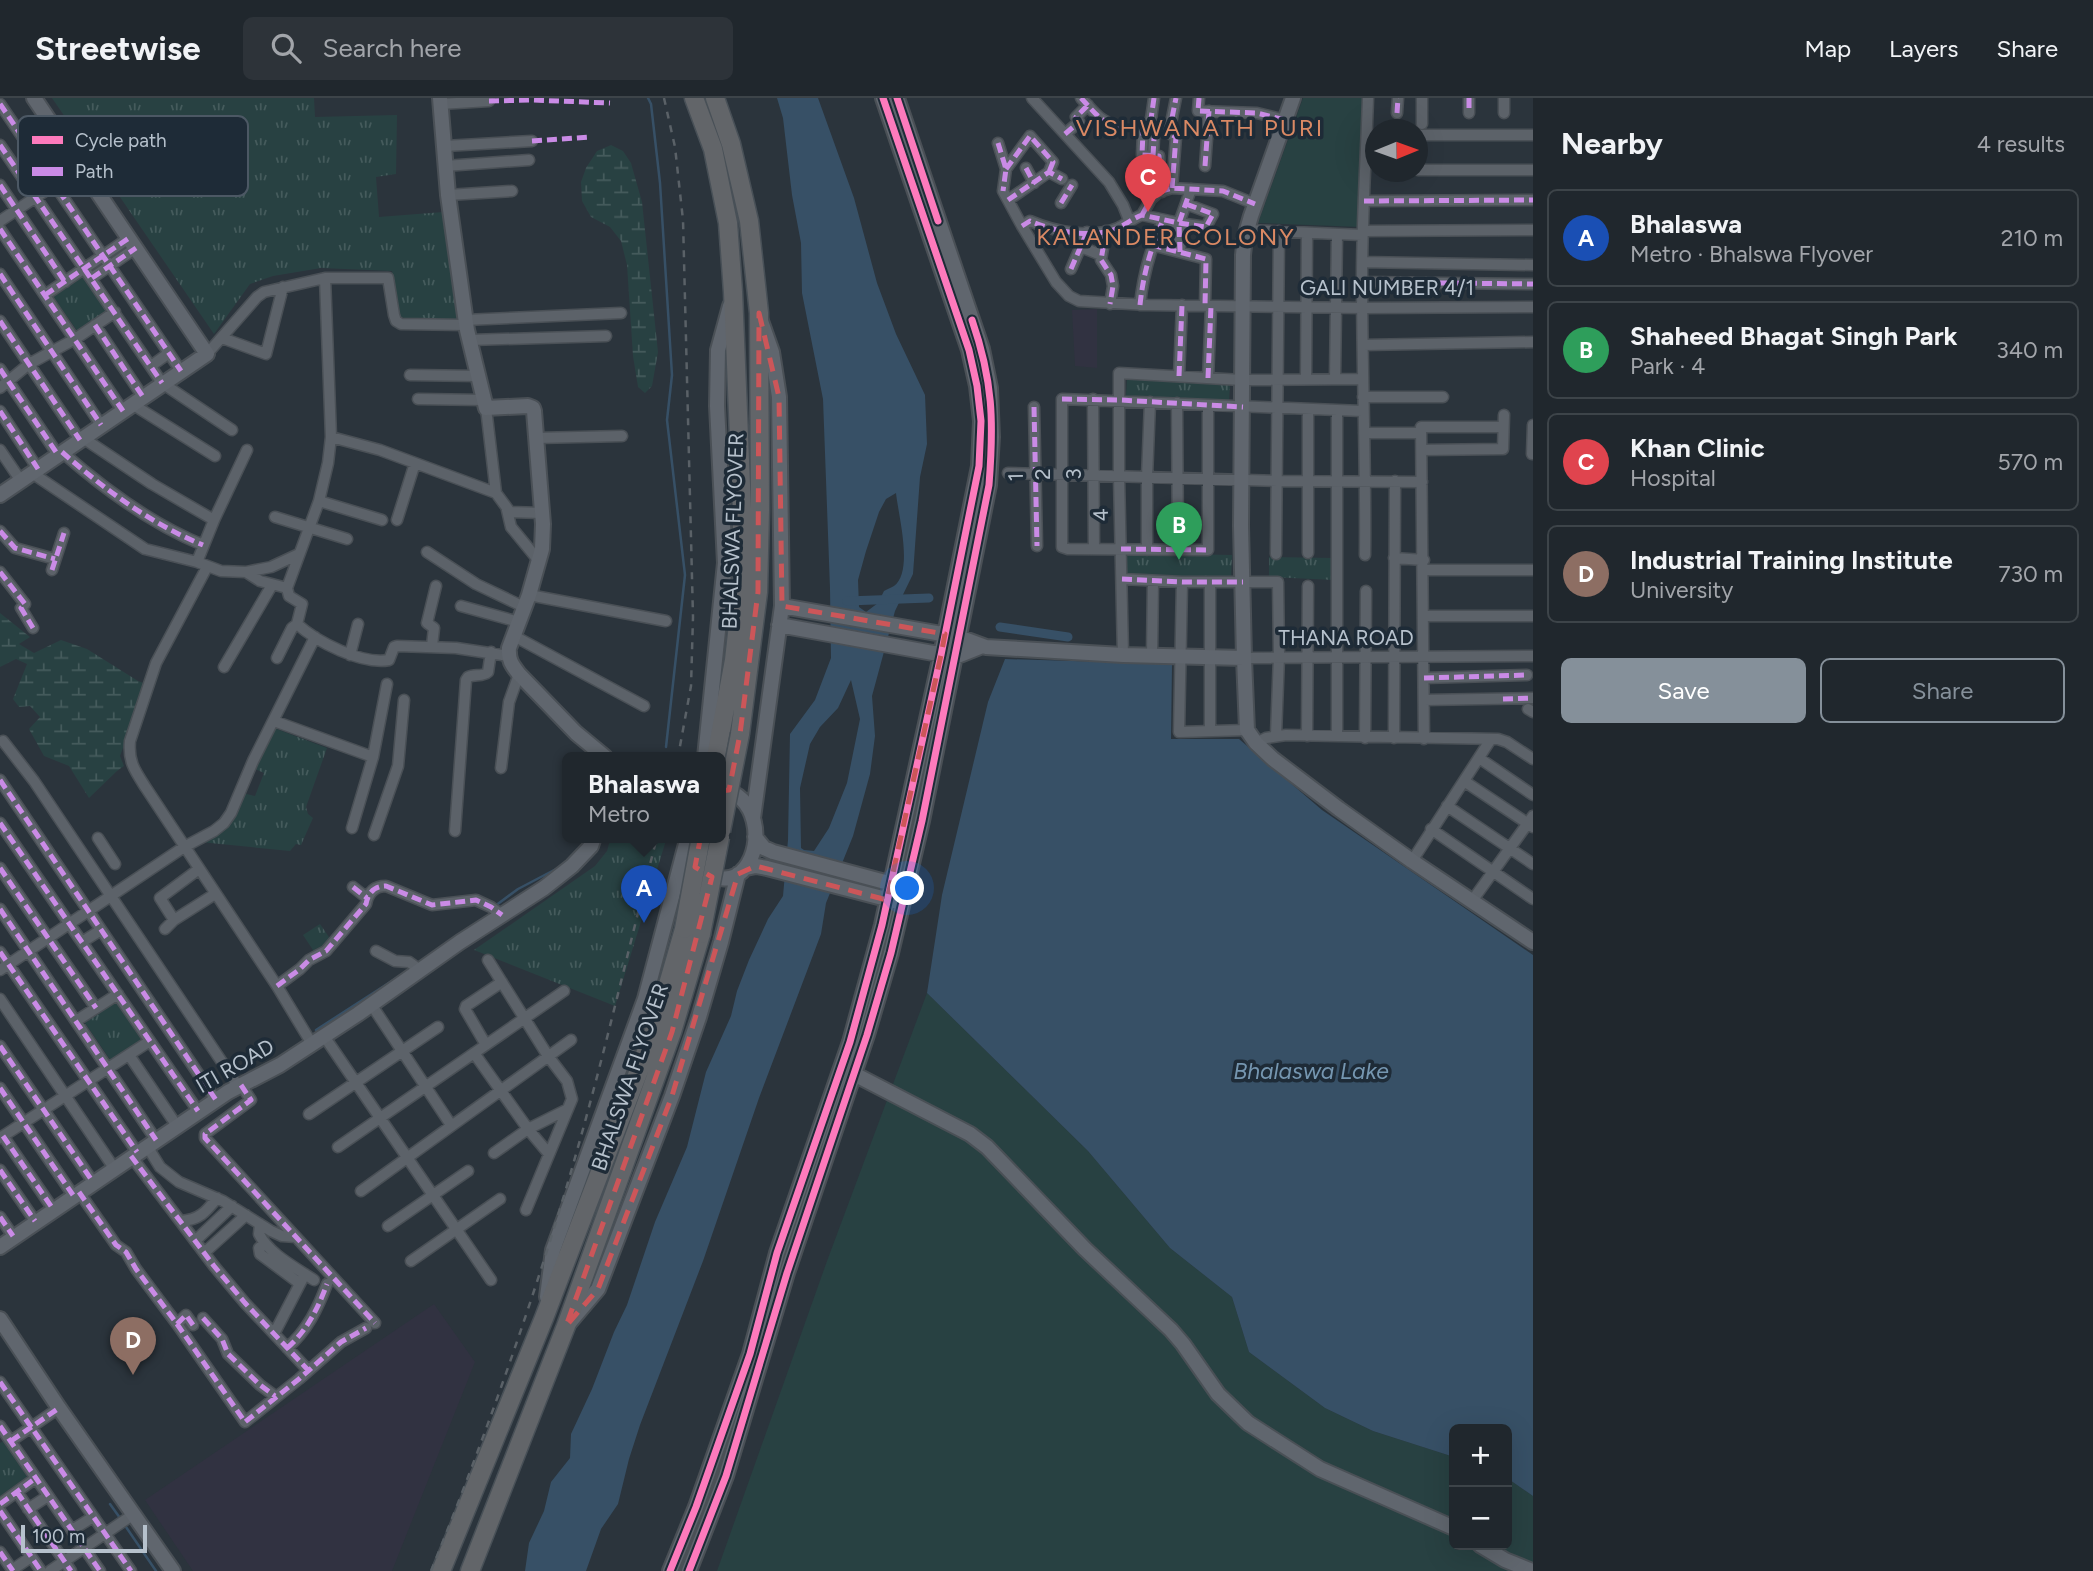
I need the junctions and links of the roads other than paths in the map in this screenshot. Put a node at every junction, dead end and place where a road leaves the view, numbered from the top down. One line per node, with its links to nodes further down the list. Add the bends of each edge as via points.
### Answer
1 (34, 98): 25 (street)
2 (694, 98): 100 (highway, BHALSWA FLYOVER, via 713,149 728,223)
3 (715, 98): 114 (highway, BHALSWA FLYOVER, via 749,221)
4 (883, 98): 249 (street, via 963,329 977,386 979,466)
5 (897, 98): 249 (street, via 982,349 990,387 989,485)
6 (1032, 98): 31 (street)
7 (1154, 98): 39 (street, via 1151,119 1143,132 1142,155)
8 (1176, 98): 52 (street, via 1169,133 1176,137)
9 (1199, 98): 21 (street, via 1198,111)
10 (1218, 98): 21 (street)
11 (1293, 98): 28 (street)
12 (1368, 98): 26 (street)
13 (1398, 98): 22 (street)
14 (1422, 98): 27 (street)
15 (1469, 98): 23 (street)
16 (1504, 98): 24 (street)
17 (440, 101): 18 (street); 38 (street)
18 (489, 101)
19 (1085, 102): 29 (street, via 1096,117); 31 (street, via 1076,117 1079,122)
20 (0, 104): 30 (street)
21 (1213, 111): 28 (street); 42 (street)
22 (1398, 113)
23 (1469, 113)
24 (1504, 113)
25 (46, 116)
26 (1370, 119)
27 (1422, 119)
28 (1285, 120): 65 (street)
29 (1121, 128)
30 (18, 130)
31 (1065, 134): 68 (street, via 1109,182)
32 (1428, 135): 33 (street)
33 (1533, 135)
34 (1154, 138): 39 (street)
35 (532, 141): 38 (street)
36 (998, 143): 44 (street)
37 (0, 145): 47 (street)
38 (445, 146): 41 (street)
39 (1153, 156): 55 (street, via 1159,156)
40 (529, 160): 41 (street)
41 (445, 166): 56 (street)
42 (1205, 166)
43 (1026, 168): 50 (street)
44 (1006, 169): 48 (street, via 1030,136 1053,162); 59 (street)
45 (1428, 170): 46 (street)
46 (1533, 170)
47 (18, 171)
48 (1049, 172): 50 (street); 63 (street, via 1067,182)
49 (1368, 182): 62 (street)
50 (1034, 183): 59 (street)
51 (0, 185): 66 (street)
52 (1172, 188): 53 (street); 55 (street)
53 (1191, 189): 64 (street); 65 (street, via 1223,191)
54 (512, 191): 56 (street)
55 (1162, 192): 67 (street)
56 (448, 195): 116 (street)
57 (63, 196): 87 (street)
58 (100, 196): 82 (street)
59 (1006, 196): 72 (street, GALI NUMBER 4/1)
60 (36, 197): 66 (street); 91 (street)
61 (1533, 200): 62 (street)
62 (1364, 201): 80 (street)
63 (1062, 203)
64 (1186, 204): 71 (street); 71 (street, via 1213,214 1206,227)
65 (1255, 204): 75 (street)
66 (17, 210): 70 (street); 96 (street)
67 (1142, 215): 68 (street); 69 (street)
68 (1129, 220): 74 (street)
69 (1163, 220): 71 (street); 83 (street)
70 (0, 221)
71 (1179, 223): 85 (street)
72 (1022, 226): 78 (street, via 1030,221 1057,230); 102 (street, GALI NUMBER 4/1, via 1069,296)
73 (0, 229): 101 (street)
74 (1106, 230): 78 (street); 86 (street)
75 (1247, 230): 77 (street); 106 (street)
76 (1533, 230): 80 (street)
77 (1279, 231): 79 (street); 107 (street)
78 (1087, 232): 84 (street)
79 (1307, 233): 81 (street); 108 (street)
80 (1362, 233): 81 (street); 88 (street)
81 (1337, 234): 110 (street)
82 (132, 243): 87 (street); 90 (street); 126 (street)
83 (1152, 245): 85 (street); 103 (street)
84 (1081, 247): 86 (street); 92 (street)
85 (1180, 252): 105 (street, via 1206,259)
86 (1101, 255): 102 (street, via 1111,275)
87 (103, 256): 90 (street); 91 (street)
88 (1362, 262): 89 (street); 97 (street)
89 (1533, 265)
90 (110, 266): 94 (street); 125 (street)
91 (85, 269): 94 (street); 96 (street)
92 (1071, 269)
93 (0, 274): 124 (street)
94 (92, 278): 112 (street)
95 (325, 278): 99 (street); 116 (street, via 388,278 394,315 401,324); 168 (street)
96 (65, 282): 101 (street)
97 (1362, 282): 98 (street); 111 (street)
98 (1533, 284)
99 (284, 287): 119 (street, via 257,297); 119 (street, via 267,354)
100 (733, 292): 292 (street, via 718,350 725,563); 293 (highway, BHALSWA FLYOVER, via 741,589)
101 (45, 295): 120 (street)
102 (1110, 304): 103 (street, GALI NUMBER 4/1)
103 (1140, 305): 104 (street, GALI NUMBER 4/1)
104 (1182, 305): 105 (street, GALI NUMBER 4/1); 133 (street)
105 (1208, 306): 106 (street, GALI NUMBER 4/1); 134 (street)
106 (1241, 306): 107 (street, GALI NUMBER 4/1); 139 (street)
107 (1278, 306): 108 (street, GALI NUMBER 4/1); 135 (street)
108 (1306, 307): 110 (street, GALI NUMBER 4/1); 136 (street)
109 (1533, 307): 111 (street, GALI NUMBER 4/1)
110 (1336, 308): 111 (street, GALI NUMBER 4/1); 137 (street)
111 (1363, 308): 123 (street)
112 (115, 312): 117 (street); 128 (street)
113 (621, 313): 116 (street)
114 (759, 313): 240 (street, via 772,352 779,397); 302 (highway, BHALSWA FLYOVER, bridge, via 758,592)
115 (0, 321): 127 (street)
116 (466, 323): 121 (street)
117 (95, 325): 120 (street); 149 (street)
118 (606, 336): 121 (street)
119 (222, 338): 126 (street)
120 (75, 339): 124 (street); 149 (street)
121 (470, 340): 132 (street)
122 (1533, 342): 123 (street)
123 (1363, 345): 138 (street)
124 (52, 351): 127 (street); 160 (street)
125 (169, 353): 128 (street); 130 (street)
126 (207, 354): 130 (street)
127 (29, 364): 141 (street); 170 (street)
128 (150, 366): 140 (street)
129 (0, 369): 141 (street)
130 (181, 371): 140 (street)
131 (410, 375): 132 (street)
132 (479, 376): 150 (street)
133 (1179, 376): 134 (street); 146 (street, 4, via 1119,373)
134 (1208, 378): 139 (street)
135 (1277, 379): 136 (street); 139 (street); 154 (street)
136 (1306, 379): 137 (street)
137 (1335, 379): 138 (street)
138 (1363, 379): 142 (street)
139 (1242, 380): 153 (street)
140 (162, 383): 149 (street); 163 (street)
141 (4, 384): 174 (street)
142 (1363, 397): 143 (street); 158 (street)
143 (1443, 397)
144 (418, 399): 150 (street)
145 (1093, 399): 146 (street); 181 (street, 2, via 1062,399); 182 (street, 3)
146 (1121, 400): 147 (street); 183 (street, 4)
147 (1150, 402): 148 (street); 184 (street)
148 (1177, 403): 151 (street); 185 (street)
149 (133, 404): 160 (street); 176 (street)
150 (485, 404): 169 (street, via 531,407); 194 (street)
151 (1208, 405): 153 (street); 186 (street)
152 (1034, 407): 180 (street, 1)
153 (1242, 407): 154 (street); 187 (street)
154 (1277, 408): 155 (street); 188 (street)
155 (1308, 409): 156 (street); 189 (street)
156 (1337, 410): 158 (street); 190 (street)
157 (0, 411): 179 (street)
158 (1363, 411): 165 (street)
159 (1504, 415): 162 (street)
160 (101, 425): 170 (street)
161 (1533, 425): 166 (street)
162 (1503, 427): 164 (street, via 1421,427); 173 (street, via 1503,449)
163 (232, 430)
164 (1421, 432): 165 (street); 173 (street)
165 (1364, 433): 192 (street)
166 (1533, 434): 175 (street)
167 (622, 436): 169 (street)
168 (331, 437): 177 (street); 196 (street)
169 (536, 438): 198 (street)
170 (82, 439): 174 (street); 200 (street)
171 (0, 450): 179 (street)
172 (247, 450): 200 (street)
173 (1422, 450): 193 (street)
174 (60, 454): 179 (street); 207 (street, via 102,486)
175 (1532, 454)
176 (215, 456)
177 (415, 463): 194 (street); 202 (street)
178 (1008, 473): 180 (street)
179 (30, 474): 195 (street); 221 (street, via 145,550)
180 (1035, 474): 181 (street); 208 (street, 1)
181 (1062, 475): 182 (street); 209 (street, 2, via 1062,547)
182 (1093, 477): 183 (street); 209 (street, 3)
183 (1119, 477): 184 (street); 210 (street, 4)
184 (1147, 477): 185 (street); 211 (street)
185 (1177, 478): 186 (street); 212 (street)
186 (1208, 479): 187 (street); 212 (street, via 1208,550)
187 (1242, 480): 188 (street); 232 (street)
188 (1277, 481): 189 (street); 216 (street)
189 (1307, 481): 190 (street); 214 (street)
190 (1336, 481): 192 (street); 263 (street)
191 (1395, 481): 192 (street); 193 (street); 218 (street)
192 (1366, 482): 217 (street)
193 (1422, 482): 222 (street)
194 (496, 493): 197 (street)
195 (0, 495)
196 (319, 501): 201 (street); 203 (street)
197 (507, 510): 198 (street); 220 (street, via 511,527)
198 (542, 513): 220 (street)
199 (275, 517): 203 (street)
200 (214, 520): 207 (street)
201 (382, 520)
202 (397, 520)
203 (310, 527): 206 (street); 215 (street)
204 (0, 531): 219 (street, via 15,548)
205 (64, 533): 219 (street)
206 (347, 539)
207 (203, 545): 221 (street)
208 (1037, 546)
209 (1094, 549): 210 (street)
210 (1121, 549): 211 (street); 228 (street, 4)
211 (1147, 550): 212 (street)
212 (1178, 550)
213 (427, 552): 238 (street, via 476,584)
214 (1308, 553)
215 (299, 554): 227 (street); 236 (street)
216 (1276, 554)
217 (1365, 555)
218 (1394, 558): 222 (street); 268 (street)
219 (55, 559): 224 (street)
220 (539, 561): 238 (street)
221 (197, 562): 223 (street)
222 (1424, 565): 225 (street); 241 (street)
223 (207, 567): 227 (street); 318 (street, via 154,667 129,753 132,766)
224 (52, 570)
225 (1533, 570)
226 (0, 572): 247 (street, via 25,604 21,608)
227 (246, 572): 233 (street)
228 (1122, 579): 229 (street); 255 (street, 4)
229 (1153, 581): 230 (street); 256 (street)
230 (1182, 582): 231 (street); 259 (street)
231 (1210, 582): 232 (street); 262 (street)
232 (1243, 582): 260 (street, via 1278,582); 265 (street)
233 (272, 585): 236 (street); 270 (street)
234 (436, 586): 251 (street, via 427,623 434,628)
235 (1308, 586): 266 (street)
236 (287, 588): 244 (street, via 289,596 303,604)
237 (1366, 591): 267 (street)
238 (527, 601): 243 (street); 248 (street)
239 (461, 606): 248 (street)
240 (782, 606): 246 (street); 249 (street)
241 (1424, 616): 242 (street, THANA ROAD); 269 (street, THANA ROAD)
242 (1533, 616)
243 (666, 621)
244 (297, 624): 250 (street); 264 (street)
245 (358, 624): 254 (street)
246 (779, 625): 258 (street); 304 (street)
247 (33, 628)
248 (517, 629): 257 (street); 278 (street)
249 (952, 635): 252 (street); 258 (street)
250 (316, 637): 254 (street); 279 (street)
251 (432, 646): 253 (street); 254 (street, via 395,646 385,661)
252 (980, 647): 255 (street); 258 (street)
253 (491, 652): 257 (street); 309 (street, via 488,672 466,680)
254 (350, 654)
255 (1123, 655): 256 (street)
256 (1152, 655): 259 (street)
257 (509, 656): 271 (street)
258 (948, 656): 327 (street); 329 (street, via 922,821)
259 (1181, 656): 262 (street); 281 (street, via 1179,732)
260 (1279, 656): 265 (street, THANA ROAD); 266 (street, THANA ROAD); 282 (street)
261 (1533, 656): 269 (street)
262 (1210, 657): 265 (street); 281 (street)
263 (1336, 657): 266 (street, THANA ROAD); 267 (street, THANA ROAD); 284 (street)
264 (277, 658)
265 (1244, 658): 280 (street)
266 (1307, 658): 283 (street)
267 (1365, 658): 268 (street, THANA ROAD); 285 (street)
268 (1394, 658): 269 (street, THANA ROAD); 286 (street)
269 (1424, 658): 273 (street)
270 (224, 667)
271 (519, 674): 291 (street); 297 (street, via 509,702)
272 (1527, 675): 273 (street)
273 (1424, 678): 277 (street)
274 (387, 684): 294 (street)
275 (1533, 698): 277 (street)
276 (404, 700): 310 (street, via 398,766)
277 (1424, 700): 287 (street)
278 (643, 706)
279 (274, 721): 294 (street); 318 (street, via 224,824)
280 (1247, 730): 281 (street); 290 (street)
281 (1210, 731)
282 (1276, 735): 283 (street); 290 (street)
283 (1307, 736): 284 (street)
284 (1337, 736): 285 (street)
285 (1365, 738): 286 (street)
286 (1394, 738): 287 (street)
287 (1424, 739): 288 (street)
288 (1492, 739): 295 (street); 296 (street, via 1507,742)
289 (4, 741): 331 (street)
290 (1256, 743): 320 (street)
291 (599, 752)
292 (706, 752)
293 (717, 752)
294 (373, 757): 307 (street)
295 (1479, 758): 299 (street); 301 (street)
296 (1533, 759)
297 (501, 768)
298 (0, 780): 338 (street)
299 (1464, 781): 303 (street); 305 (street)
300 (726, 791): 304 (street, via 740,797)
301 (1533, 794)
302 (726, 805)
303 (1447, 806): 308 (street); 319 (street)
304 (753, 818): 311 (street)
305 (1531, 822): 319 (street)
306 (0, 823): 341 (street)
307 (352, 828)
308 (1431, 829): 320 (street); 326 (street)
309 (455, 831)
310 (374, 835)
311 (755, 837): 325 (street); 327 (street, via 773,852)
312 (98, 838): 321 (street)
313 (592, 843): 339 (street, ITI ROAD, via 572,866)
314 (690, 843): 430 (street, via 645,999 553,1250)
315 (691, 843): 325 (street, via 691,860 703,873 720,878)
316 (691, 843): 344 (highway, BHALSWA FLYOVER, bridge)
317 (718, 843): 344 (highway, BHALSWA FLYOVER, bridge)
318 (184, 847): 324 (street); 331 (street)
319 (1511, 849): 322 (street); 326 (street)
320 (1412, 861): 335 (street)
321 (116, 863)
322 (1533, 864)
323 (0, 869): 345 (street)
324 (199, 869): 330 (street); 340 (street, via 160,898)
325 (742, 871): 334 (street, via 767,868); 434 (street, via 672,1096 598,1289)
326 (1494, 872): 333 (street); 335 (street)
327 (891, 884): 329 (street); 334 (street)
328 (353, 887): 332 (street)
329 (906, 888): 336 (street)
330 (215, 894): 340 (street); 357 (street)
331 (111, 896): 338 (street); 379 (street)
332 (367, 898): 339 (street, via 379,886 386,886 432,905 482,901); 352 (street, via 326,951)
333 (1533, 899)
334 (887, 900): 336 (street); 421 (street, via 850,1042)
335 (1472, 901): 347 (street)
336 (902, 904): 376 (street)
337 (0, 909): 349 (street)
338 (88, 911): 341 (street); 343 (street)
339 (497, 918): 355 (street, ITI ROAD)
340 (174, 920): 342 (street)
341 (70, 924): 345 (street); 346 (street)
342 (165, 929)
343 (101, 930): 346 (street); 384 (street)
344 (692, 932): 430 (highway, BHALSWA FLYOVER); 434 (highway, BHALSWA FLYOVER, via 672,1031)
345 (48, 938): 349 (street); 362 (street)
346 (82, 942): 359 (street)
347 (1533, 942)
348 (315, 948): 352 (street)
349 (29, 951): 354 (street); 364 (street)
350 (376, 951): 355 (street)
351 (0, 952): 354 (street)
352 (309, 960): 357 (street)
353 (488, 960): 356 (street)
354 (4, 967): 377 (street)
355 (419, 970): 361 (street, ITI ROAD)
356 (502, 982): 363 (street); 369 (street, via 465,1009)
357 (278, 986): 366 (street)
358 (564, 992): 363 (street)
359 (118, 994): 362 (street); 368 (street)
360 (0, 999): 383 (street)
361 (372, 1004): 366 (street, ITI ROAD); 371 (street)
362 (96, 1008): 364 (street)
363 (525, 1019): 369 (street); 374 (street)
364 (76, 1021): 375 (street)
365 (438, 1027): 371 (street)
366 (318, 1040): 378 (street); 379 (street, ITI ROAD)
367 (570, 1040): 374 (street)
368 (150, 1041): 373 (street); 387 (street)
369 (486, 1045): 372 (street)
370 (0, 1046): 386 (street)
371 (402, 1052): 378 (street); 381 (street)
372 (474, 1053): 381 (street); 382 (street)
373 (129, 1055): 375 (street); 392 (street)
374 (548, 1056): 382 (street); 385 (street, via 567,1081 572,1099)
375 (108, 1069): 377 (street); 396 (street)
376 (854, 1074): 423 (street); 451 (street, via 987,1147 1084,1250 1171,1330 1218,1394 1248,1423 1320,1469)
377 (87, 1081): 383 (street); 396 (street)
378 (356, 1083): 388 (street); 389 (street)
379 (240, 1086): 384 (street, ITI ROAD); 420 (street, via 251,1100 204,1136)
380 (0, 1088): 390 (street)
381 (426, 1088): 389 (street); 391 (street)
382 (499, 1090): 391 (street); 393 (street)
383 (65, 1095): 386 (street); 400 (street)
384 (216, 1100): 387 (street, ITI ROAD)
385 (568, 1108): 393 (street); 398 (street)
386 (42, 1110): 390 (street); 403 (street)
387 (198, 1111): 392 (street, ITI ROAD)
388 (309, 1114)
389 (380, 1119): 395 (street); 399 (street)
390 (23, 1122): 394 (street); 405 (street)
391 (451, 1125): 399 (street)
392 (177, 1126): 396 (street, ITI ROAD)
393 (528, 1129): 397 (street); 398 (street)
394 (2, 1137): 410 (street)
395 (338, 1147)
396 (143, 1148): 400 (street, ITI ROAD); 407 (street, via 168,1175); 415 (street)
397 (494, 1153)
398 (549, 1154): 411 (street)
399 (407, 1159): 404 (street); 406 (street)
400 (114, 1168): 403 (street, ITI ROAD)
401 (0, 1170): 414 (street)
402 (468, 1171): 406 (street)
403 (93, 1182): 405 (street, ITI ROAD)
404 (361, 1191)
405 (76, 1194): 410 (street, ITI ROAD); 431 (street, via 126,1252)
406 (433, 1196): 417 (street); 418 (street)
407 (217, 1198): 409 (street); 415 (street, via 204,1214)
408 (500, 1199): 418 (street)
409 (232, 1206): 412 (street); 422 (street)
410 (53, 1209): 414 (street, ITI ROAD)
411 (526, 1210)
412 (246, 1215): 416 (street); 425 (street)
413 (0, 1217): 419 (street)
414 (35, 1221): 419 (street, ITI ROAD)
415 (181, 1221): 422 (street)
416 (260, 1224): 420 (street, via 282,1236); 435 (street, via 259,1234 265,1243 260,1254 306,1279)
417 (388, 1226)
418 (456, 1230): 426 (street); 427 (street)
419 (13, 1236): 424 (street, ITI ROAD)
420 (296, 1237): 437 (street, via 370,1326 341,1342)
421 (782, 1237): 423 (street); 468 (street, via 750,1354)
422 (195, 1241): 425 (street)
423 (797, 1242): 469 (street, via 726,1476)
424 (0, 1247)
425 (204, 1253): 435 (street)
426 (411, 1261)
427 (491, 1280)
428 (327, 1284): 436 (street, via 303,1332)
429 (204, 1318): 439 (street, via 228,1354)
430 (544, 1318): 466 (highway, BHALSWA FLYOVER)
431 (177, 1324): 432 (street, via 186,1315); 439 (street, via 245,1422)
432 (193, 1325)
433 (2, 1326): 440 (street)
434 (566, 1326): 467 (highway, BHALSWA FLYOVER)
435 (274, 1334): 436 (street)
436 (288, 1348): 437 (street)
437 (308, 1370): 439 (street)
438 (0, 1382): 441 (street)
439 (275, 1396)
440 (59, 1408): 441 (street); 449 (street)
441 (31, 1428): 442 (street); 450 (street)
442 (4, 1435): 443 (street)
443 (36, 1478): 444 (street); 445 (street)
444 (17, 1492): 446 (street); 447 (street)
445 (48, 1496): 447 (street); 452 (street)
446 (0, 1504)
447 (28, 1508): 458 (street)
448 (0, 1511): 457 (street)
449 (134, 1514): 453 (street); 465 (street)
450 (93, 1517): 452 (street); 453 (street)
451 (1449, 1526)
452 (72, 1530): 454 (street)
453 (105, 1533): 454 (street); 464 (street)
454 (84, 1548): 458 (street); 463 (street)
455 (1488, 1550): 470 (street)
456 (0, 1552): 459 (street)
457 (31, 1557): 459 (street); 460 (street)
458 (64, 1561): 461 (street); 462 (street)
459 (13, 1570)
460 (41, 1571)
461 (50, 1571)
462 (71, 1571)
463 (100, 1571)
464 (131, 1571)
465 (173, 1571)
466 (441, 1571)
467 (470, 1571)
468 (670, 1571)
469 (689, 1571)
470 (1532, 1571)

